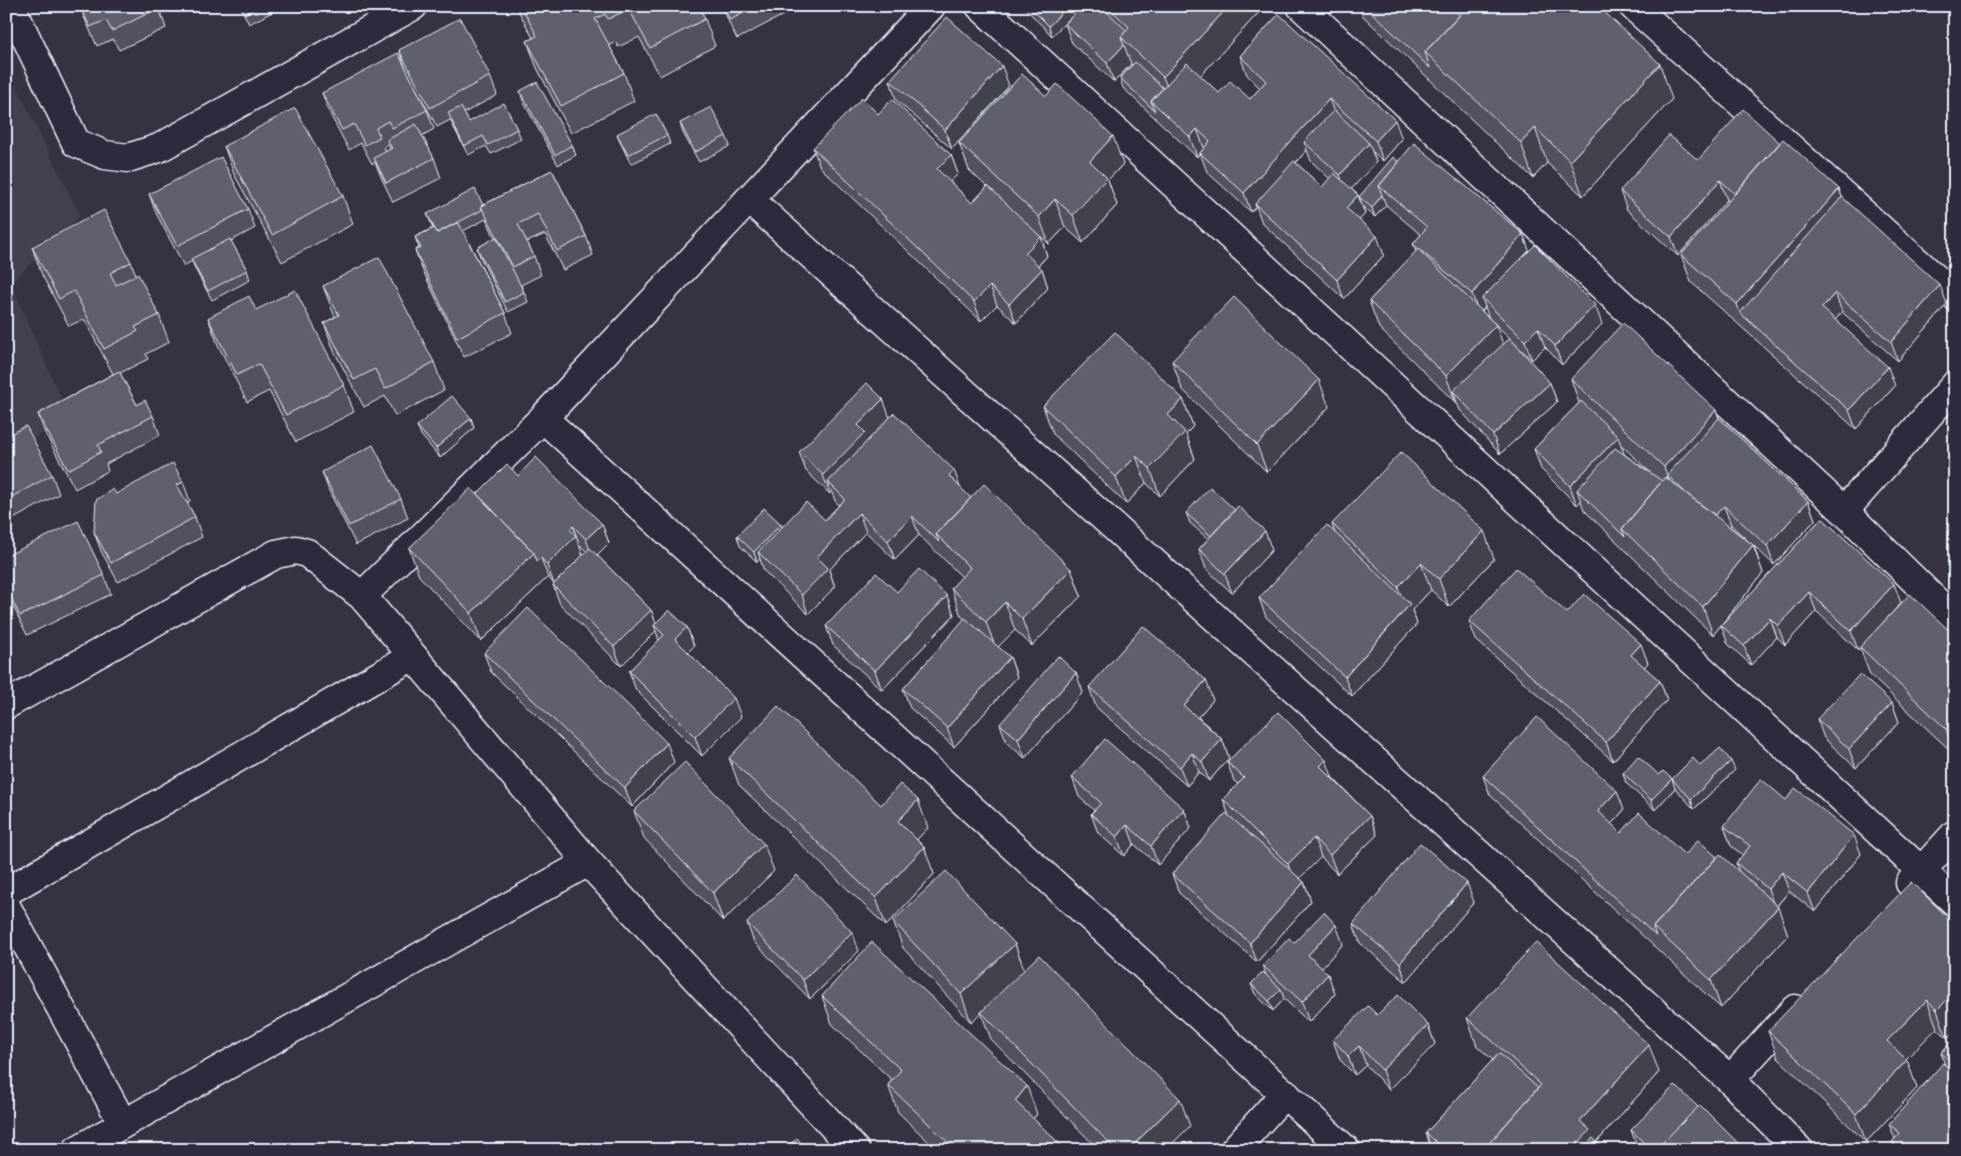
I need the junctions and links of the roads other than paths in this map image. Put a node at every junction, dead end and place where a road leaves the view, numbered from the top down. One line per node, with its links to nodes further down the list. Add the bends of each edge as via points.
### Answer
1 (11, 6): 2 (street, via 76,143 105,155 128,158 159,148)
2 (413, 6)
3 (931, 6): 7 (street)
4 (980, 6): 18 (street)
5 (1301, 6): 11 (street)
6 (1633, 6): 8 (street)
7 (749, 199): 10 (street); 24 (street)
8 (1955, 296)
9 (1955, 385): 11 (street)
10 (543, 418): 12 (street); 25 (street)
11 (1844, 511): 13 (street)
12 (362, 596): 14 (street); 15 (street, via 307,553 296,550 276,554)
13 (1955, 620)
14 (413, 656): 17 (street); 19 (street)
15 (6, 705)
16 (1955, 834): 18 (street)
17 (588, 862): 26 (street); 28 (street)
18 (1922, 871): 20 (street); 21 (street)
19 (6, 892)
20 (1895, 900)
21 (1955, 902)
22 (6, 906): 26 (street)
23 (1809, 993): 24 (street)
24 (1730, 1080): 31 (street)
25 (1285, 1093): 29 (street); 30 (street)
26 (123, 1124): 27 (street)
27 (77, 1150)
28 (855, 1150)
29 (1234, 1150)
30 (1346, 1150)
31 (1800, 1150)

